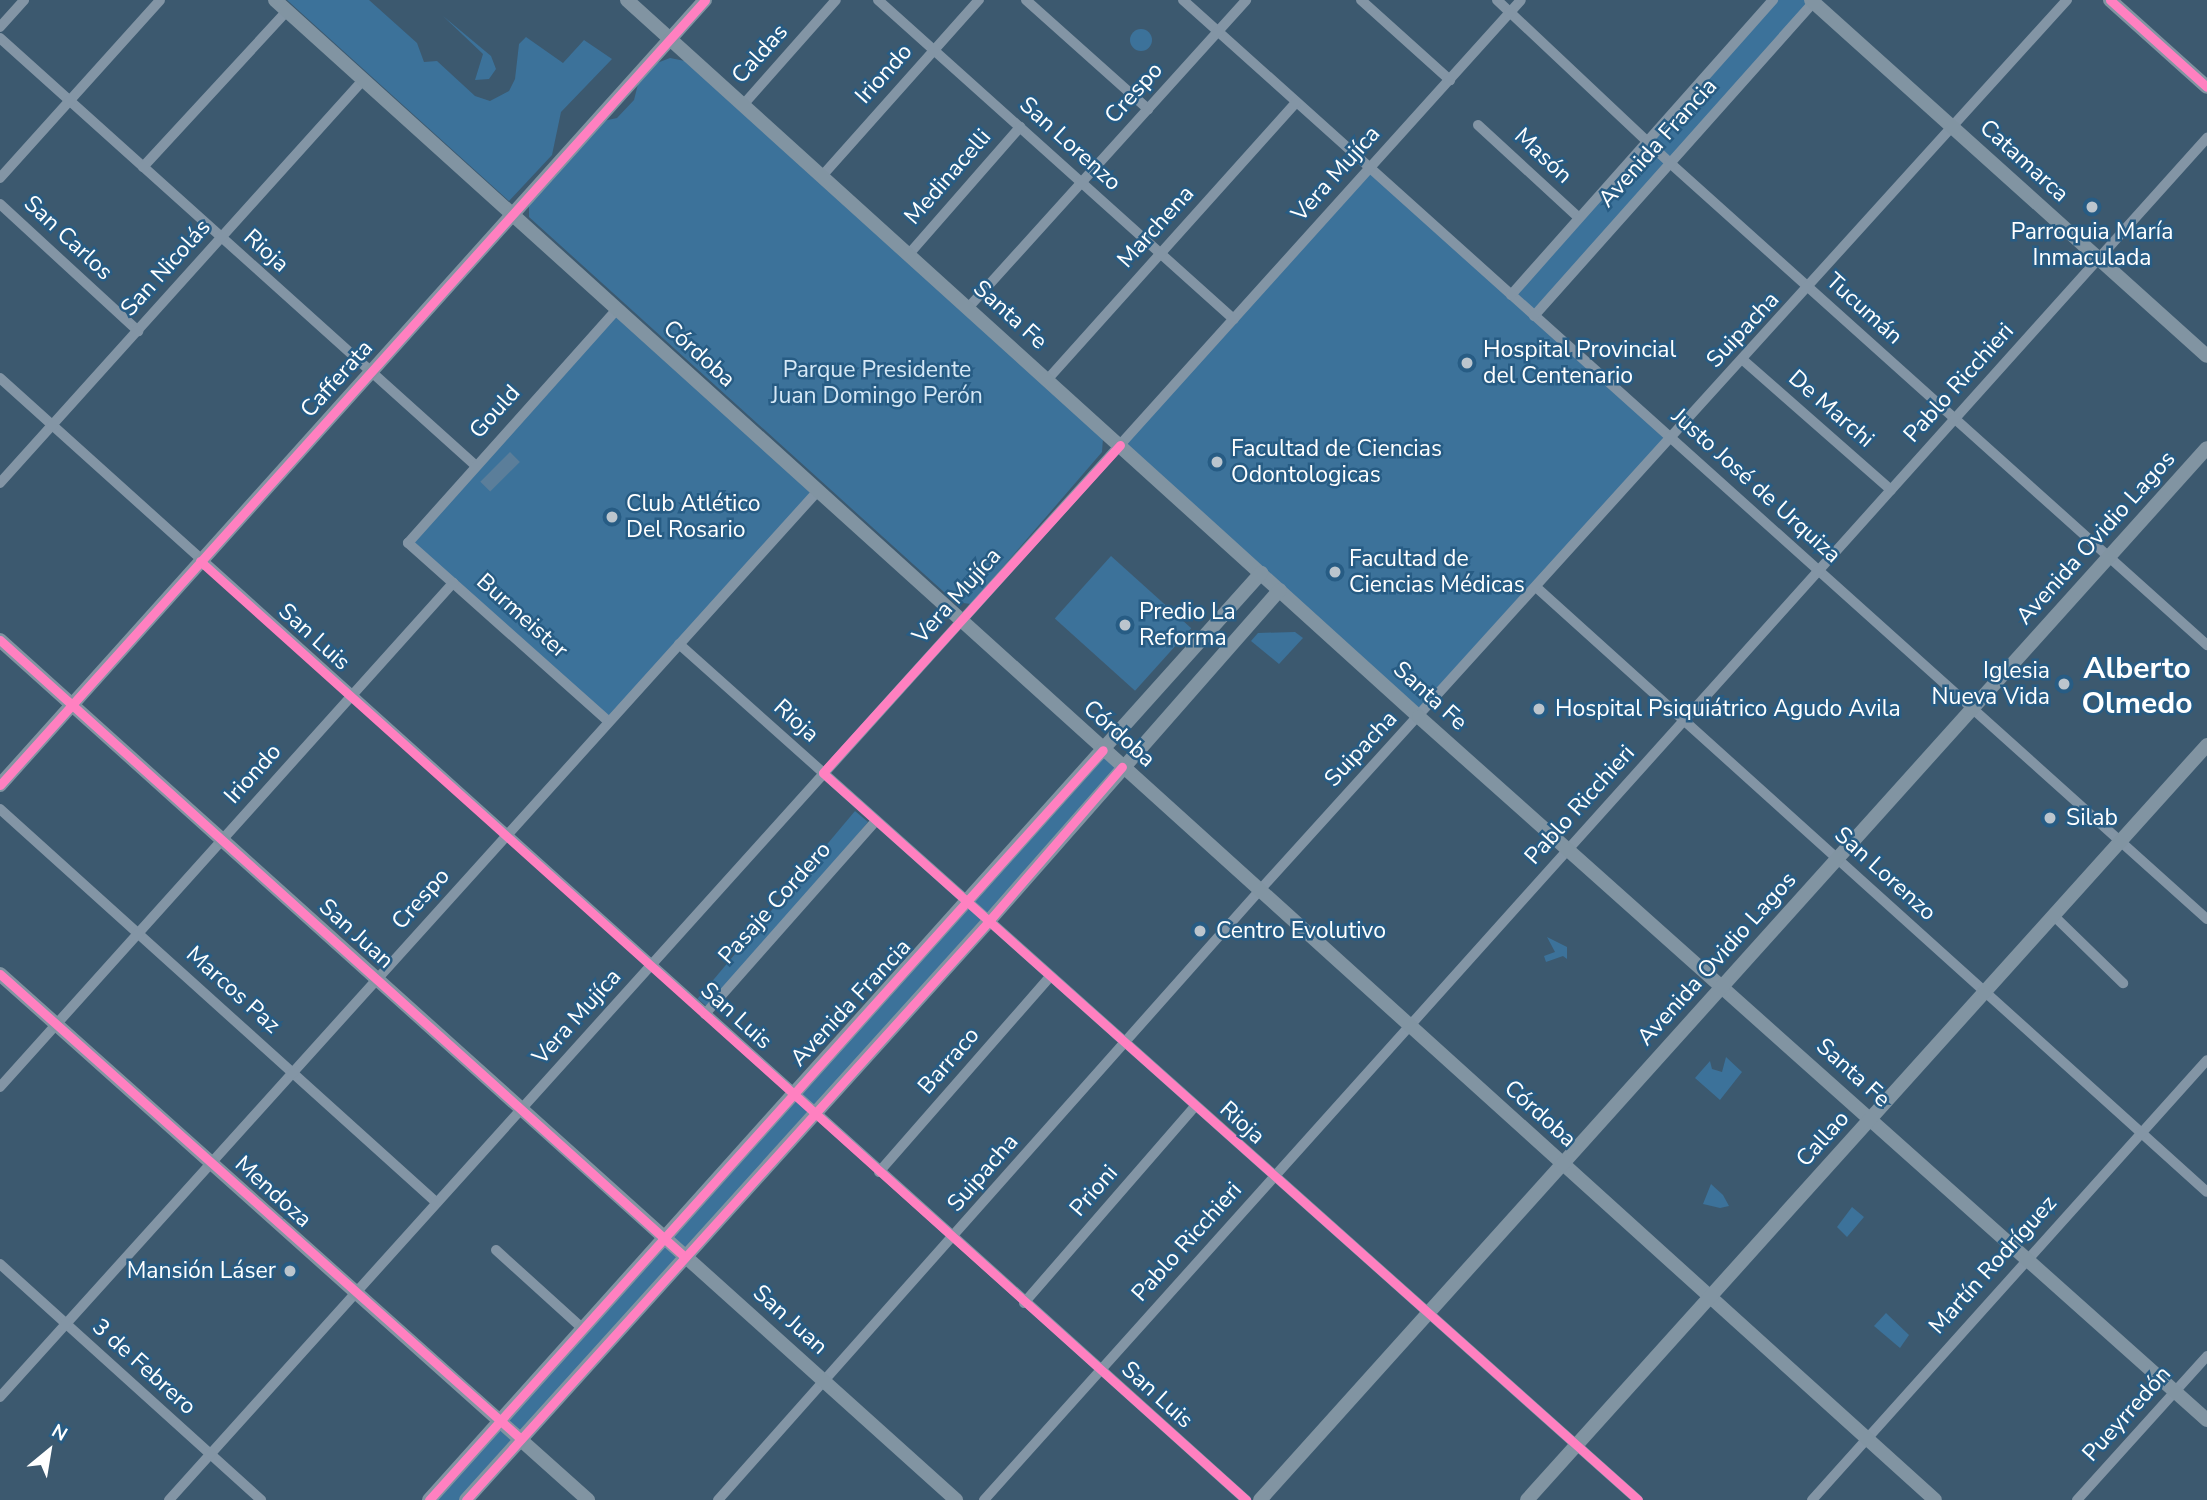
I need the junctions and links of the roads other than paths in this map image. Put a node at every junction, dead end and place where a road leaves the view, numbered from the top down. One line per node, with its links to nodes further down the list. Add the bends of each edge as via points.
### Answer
1 (24, 0): 21 (street)
2 (160, 0): 29 (street)
3 (275, 0): 19 (main road, Córdoba)
4 (627, 0): 24 (main road, Santa Fe)
5 (705, 0): 24 (main road, Cafferata)
6 (836, 0): 31 (street, Caldas)
7 (878, 0): 25 (street, San Lorenzo)
8 (979, 0): 25 (street, Iriondo)
9 (1026, 0): 32 (street)
10 (1183, 0): 22 (street, Justo José de Urquiza)
11 (1247, 0): 22 (street, Crespo)
12 (1361, 0): 26 (street)
13 (1497, 0): 20 (street, Tucumán)
14 (1521, 0): 20 (street, Vera Mujíca)
15 (1773, 0): 37 (street, Avenida Francia)
16 (2067, 0): 35 (street, Suipacha)
17 (2110, 0): 28 (main road)
18 (1813, 1): 35 (main road, Catamarca); 38 (street, Avenida Francia)
19 (287, 11): 27 (main road, Córdoba); 39 (street)
20 (1510, 12): 26 (street, Vera Mujíca); 37 (street, Tucumán)
21 (0, 27)
22 (1218, 32): 30 (street, Justo José de Urquiza); 32 (street, Crespo)
23 (0, 38): 29 (street, Rioja)
24 (670, 38): 31 (main road, Santa Fe); 45 (main road, Cafferata)
25 (934, 50): 34 (street, San Lorenzo); 41 (street, Iriondo)
26 (1450, 79): 40 (street, Vera Mujíca)
27 (363, 80): 45 (main road, Córdoba); 47 (street, San Nicolás)
28 (2207, 87)
29 (69, 101): 39 (street, Rioja); 42 (street)
30 (1296, 102): 40 (street, Justo José de Urquiza); 48 (street, Marchena)
31 (743, 105): 41 (main road, Santa Fe)
32 (1148, 109): 43 (street, Crespo)
33 (1478, 125): 46 (street, Masón)
34 (1020, 127): 43 (street, San Lorenzo); 49 (street, Medinacelli)
35 (1953, 128): 50 (main road, Catamarca); 51 (street, Suipacha)
36 (2207, 138): 50 (street, Pablo Ricchieri)
37 (1647, 141): 38 (street, Tucumán); 46 (street, Avenida Francia)
38 (1670, 163): 51 (street, Tucumán); 55 (street, Avenida Francia)
39 (143, 167): 47 (street, Rioja)
40 (1369, 169): 52 (street, Justo José de Urquiza); 56 (street, Vera Mujíca)
41 (822, 176): 49 (main road, Santa Fe)
42 (0, 178)
43 (1082, 183): 48 (street, San Lorenzo); 53 (street, Crespo)
44 (0, 204): 57 (street, San Carlos)
45 (510, 214): 54 (main road, Córdoba); 60 (main road, Cafferata)
46 (1579, 218): 52 (street, Avenida Francia)
47 (221, 239): 57 (street, San Nicolás); 60 (street, Rioja)
48 (1160, 253): 56 (street, San Lorenzo); 62 (street, Marchena)
49 (909, 254): 53 (main road, Santa Fe)
50 (2099, 259): 58 (main road, Catamarca); 63 (street, Pablo Ricchieri)
51 (1810, 288): 59 (street, Suipacha); 63 (street, Tucumán)
52 (1511, 295): 55 (street, Justo José de Urquiza)
53 (968, 308): 62 (main road, Santa Fe)
54 (616, 310): 68 (street, Gould); 71 (main road, Córdoba)
55 (1534, 316): 65 (street, Justo José de Urquiza)
56 (1234, 319): 66 (street, Vera Mujíca)
57 (138, 331): 64 (street, San Nicolás)
58 (2207, 356)
59 (1743, 360): 65 (street, Suipacha); 70 (street, De Marchi)
60 (369, 372): 68 (street, Rioja); 74 (main road, Cafferata)
61 (0, 378): 64 (street, San Luis)
62 (1047, 380): 66 (main road, Santa Fe)
63 (1955, 418): 70 (street, Pablo Ricchieri); 73 (street, Tucumán)
64 (52, 425): 69 (street, San Nicolás); 74 (street, San Luis)
65 (1671, 438): 75 (street, Justo José de Urquiza); 78 (street, Suipacha)
66 (1120, 445): 76 (main road, Santa Fe); 80 (street, Vera Mujíca)
67 (2207, 448): 73 (main road, Avenida Ovidio Lagos)
68 (475, 465): 72 (street, Gould)
69 (0, 483)
70 (1891, 490): 75 (street, Pablo Ricchieri)
71 (817, 492): 80 (main road, Córdoba); 82 (street, Crespo)
72 (408, 543): 77 (street, Burmeister)
73 (2109, 559): 83 (street, Tucumán); 86 (main road, Avenida Ovidio Lagos)
74 (200, 561): 84 (street, San Luis); 85 (main road, Cafferata)
75 (1819, 571): 86 (street, Justo José de Urquiza); 88 (street, Pablo Ricchieri)
76 (1261, 573): 79 (main road, Santa Fe); 91 (main road, Avenida Francia)
77 (453, 583): 84 (street, Iriondo); 89 (street, Burmeister)
78 (1535, 587): 87 (street, Suipacha); 88 (street, San Lorenzo)
79 (1280, 590): 87 (main road, Santa Fe); 92 (main road, Avenida Francia)
80 (961, 622): 91 (main road, Córdoba); 93 (street, Vera Mujíca)
81 (0, 640): 85 (main road, San Juan)
82 (679, 644): 89 (street, Crespo); 93 (street, Rioja)
83 (2207, 645)
84 (352, 697): 97 (street, San Luis); 98 (street, Iriondo)
85 (72, 705): 94 (main road, Cafferata); 98 (main road, San Juan)
86 (1972, 709): 99 (street, Justo José de Urquiza); 101 (main road, Avenida Ovidio Lagos)
87 (1419, 717): 100 (main road, Santa Fe); 102 (street, Suipacha)
88 (1684, 720): 100 (street, Pablo Ricchieri); 101 (street, San Lorenzo)
89 (608, 721): 97 (street, Crespo)
90 (2207, 745): 99 (main road, Callao)
91 (1103, 750): 92 (main road, Córdoba); 103 (main road, Avenida Francia)
92 (1122, 767): 102 (main road, Córdoba); 106 (main road, Avenida Francia)
93 (823, 773): 96 (street, Rioja); 108 (street, Vera Mujíca)
94 (0, 785)
95 (0, 809): 107 (street, Marcos Paz)
96 (876, 821): 103 (street, Rioja); 115 (street, Pasaje Cordero)
97 (506, 836): 108 (street, San Luis); 111 (street, Crespo)
98 (222, 839): 107 (street, Iriondo); 111 (main road, San Juan)
99 (2120, 842): 104 (main road, Callao); 105 (street, Justo José de Urquiza)
100 (1568, 849): 113 (main road, Santa Fe); 117 (street, Pablo Ricchieri)
101 (1837, 859): 113 (main road, Avenida Ovidio Lagos); 114 (street, San Lorenzo)
102 (1259, 891): 117 (main road, Córdoba); 118 (street, Suipacha)
103 (967, 905): 106 (street, Rioja); 122 (main road, Avenida Francia)
104 (2053, 915): 112 (street); 114 (main road, Callao)
105 (2207, 919)
106 (988, 922): 110 (street, Rioja); 125 (main road, Avenida Francia)
107 (139, 933): 116 (street, Iriondo); 120 (street, Marcos Paz)
108 (650, 966): 115 (street, San Luis); 124 (street, Vera Mujíca)
109 (0, 974): 116 (main road, Mendoza)
110 (1050, 977): 118 (street, Rioja); 130 (street, Barraco)
111 (378, 979): 120 (street, Crespo); 124 (main road, San Juan)
112 (2123, 983)
113 (1722, 986): 126 (main road, Santa Fe); 129 (main road, Avenida Ovidio Lagos)
114 (1984, 991): 126 (main road, Callao); 127 (street, San Lorenzo)
115 (705, 1014): 122 (street, San Luis)
116 (57, 1024): 121 (street, Iriondo); 128 (main road, Mendoza)
117 (1409, 1026): 129 (main road, Córdoba); 131 (street, Pablo Ricchieri)
118 (1125, 1044): 123 (street, Rioja); 135 (street, Suipacha)
119 (2207, 1060): 127 (street, Martín Rodríguez)
120 (293, 1072): 128 (street, Crespo); 133 (street, Marcos Paz)
121 (0, 1087)
122 (794, 1094): 125 (street, San Luis); 134 (main road, Avenida Francia)
123 (1195, 1106): 131 (street, Rioja); 142 (street, Prioni)
124 (522, 1109): 133 (street, Vera Mujíca); 134 (main road, San Juan)
125 (815, 1113): 130 (street, San Luis); 137 (main road, Avenida Francia)
126 (1871, 1119): 138 (main road, Santa Fe); 141 (main road, Callao)
127 (2141, 1133): 132 (street, San Lorenzo); 138 (street, Martín Rodríguez)
128 (212, 1163): 140 (main road, Mendoza); 144 (street, Crespo)
129 (1562, 1164): 141 (main road, Córdoba); 143 (main road, Avenida Ovidio Lagos)
130 (879, 1172): 135 (street, San Luis)
131 (1274, 1177): 143 (street, Rioja); 147 (street, Pablo Ricchieri)
132 (2207, 1192)
133 (437, 1203): 140 (street, Vera Mujíca)
134 (665, 1238): 137 (main road, San Juan); 145 (main road, Avenida Francia)
135 (953, 1239): 142 (street, San Luis); 148 (street, Suipacha)
136 (496, 1250): 145 (street)
137 (685, 1256): 148 (main road, San Juan); 153 (main road, Avenida Francia)
138 (2025, 1258): 149 (main road, Santa Fe); 154 (street, Martín Rodríguez)
139 (0, 1264): 144 (street, 3 de Febrero)
140 (356, 1292): 151 (main road, Mendoza); 156 (street, Vera Mujíca)
141 (1709, 1297): 154 (main road, Córdoba); 155 (main road, Callao)
142 (1024, 1303): 147 (street, San Luis)
143 (1428, 1314): 155 (street, Rioja); 166 (main road, Avenida Ovidio Lagos)
144 (66, 1324): 150 (street, Crespo); 156 (street, 3 de Febrero)
145 (583, 1329): 151 (main road, Avenida Francia)
146 (2207, 1356): 149 (street, Pueyrredón)
147 (1100, 1370): 164 (street, Pablo Ricchieri); 165 (street, San Luis)
148 (824, 1381): 162 (street, Suipacha); 163 (main road, San Juan)
149 (2175, 1391): 152 (main road, Santa Fe); 171 (street, Pueyrredón)
150 (0, 1397)
151 (500, 1420): 153 (main road, Mendoza); 159 (main road, Avenida Francia)
152 (2207, 1420)
153 (521, 1439): 160 (main road, Avenida Francia); 161 (main road, Mendoza)
154 (1867, 1439): 169 (street, Martín Rodríguez); 170 (main road, Córdoba)
155 (1576, 1446): 167 (main road, Callao); 168 (street, Rioja)
156 (210, 1455): 157 (street, Vera Mujíca); 158 (street, 3 de Febrero)
157 (169, 1500)
158 (261, 1500)
159 (429, 1500)
160 (467, 1500)
161 (588, 1500)
162 (718, 1500)
163 (956, 1500)
164 (984, 1500)
165 (1246, 1500)
166 (1260, 1500)
167 (1527, 1500)
168 (1637, 1500)
169 (1812, 1500)
170 (1935, 1500)
171 (2077, 1500)

